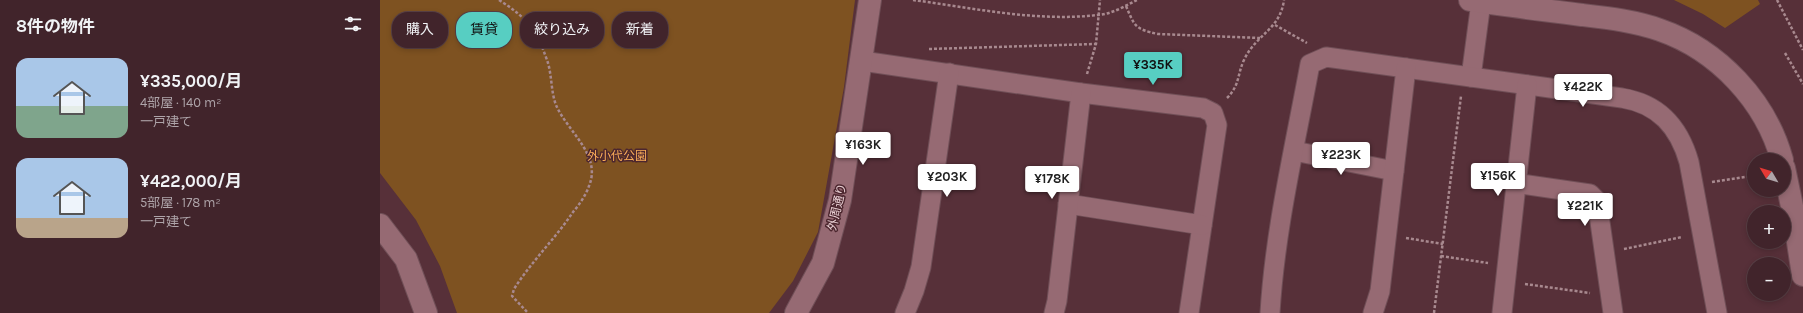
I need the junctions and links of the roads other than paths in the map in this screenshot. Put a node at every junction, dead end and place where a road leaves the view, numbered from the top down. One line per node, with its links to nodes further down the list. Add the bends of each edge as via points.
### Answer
1 (870, 0): 3 (street, 外周通り)
2 (1476, 1): 6 (street); 10 (street, via 1624,20 1660,30 1686,41 1726,70 1752,99 1767,121)
3 (862, 61): 5 (street); 19 (street, 外周通り, via 840,200 823,263)
4 (1406, 68): 6 (street); 9 (street, via 1326,57 1310,64); 11 (street)
5 (949, 73): 8 (street); 20 (street, via 921,267)
6 (1467, 76): 7 (street)
7 (1527, 85): 12 (street); 27 (street, via 1622,98 1646,104 1678,133 1684,145 1693,186)
8 (1081, 94): 14 (street); 16 (street, via 1203,108 1213,113 1217,125)
9 (1294, 151): 11 (street); 23 (street, via 1278,238)
10 (1780, 153)
11 (1394, 171): 24 (street, via 1380,292)
12 (1515, 183): 25 (street); 26 (street, via 1590,194 1597,201)
13 (1790, 197): 17 (street)
14 (1068, 204): 16 (street); 21 (street)
15 (380, 225): 18 (street, via 406,259)
16 (1202, 225): 22 (street)
17 (1803, 275)
18 (426, 313)
19 (796, 313)
20 (905, 313)
21 (1054, 313)
22 (1189, 313)
23 (1270, 313)
24 (1373, 313)
25 (1502, 313)
26 (1613, 313)
27 (1717, 313)

